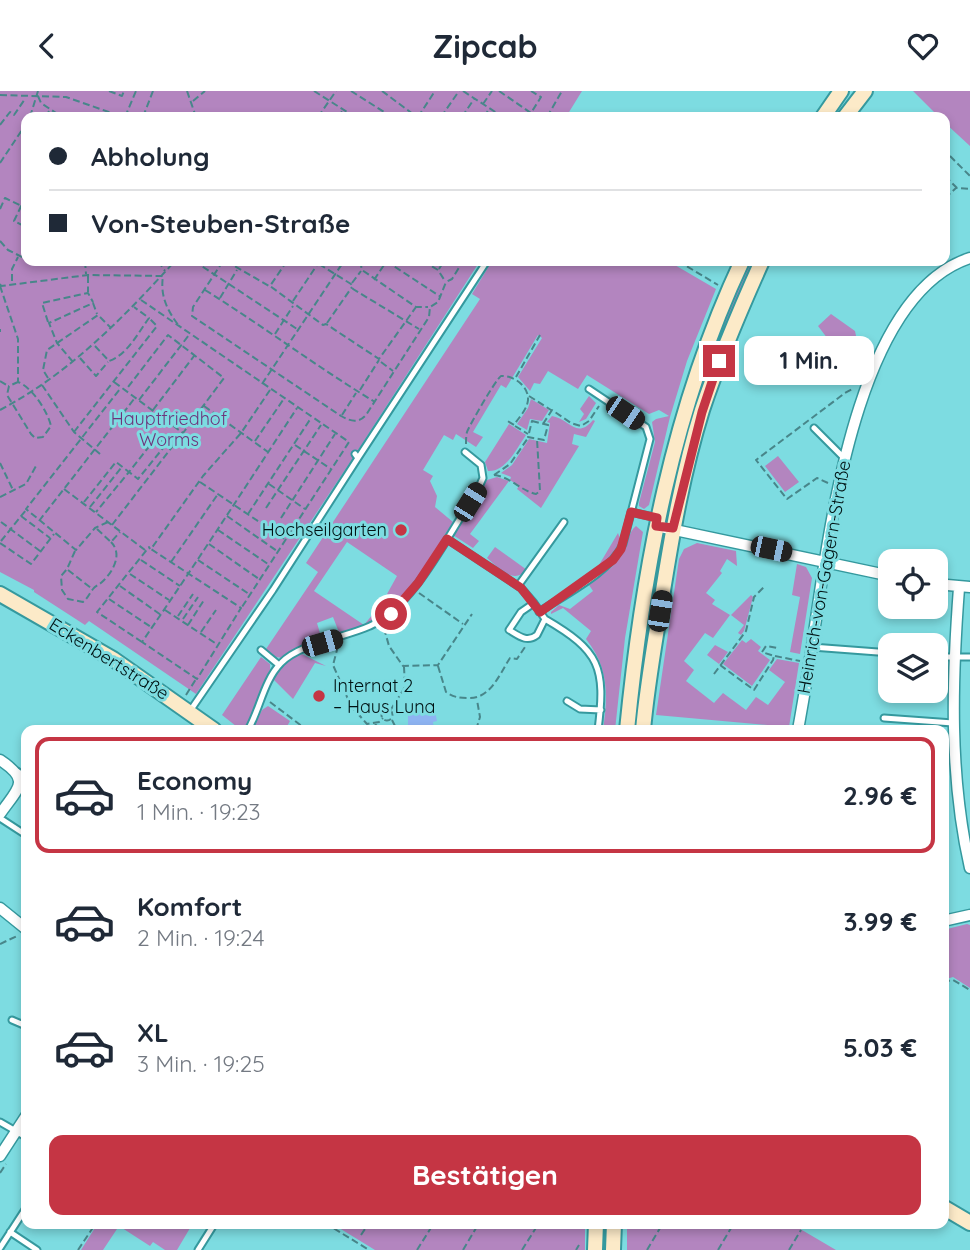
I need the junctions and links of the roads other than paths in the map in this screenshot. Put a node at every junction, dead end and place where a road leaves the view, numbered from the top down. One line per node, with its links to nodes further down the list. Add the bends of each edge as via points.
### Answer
1 (841, 91): 3 (street)
2 (865, 91): 4 (street)
3 (826, 112)
4 (849, 112)
5 (970, 258): 12 (street, Heinrich-von-Gagern-Straße, via 944,272 915,299 894,328 865,392)
6 (484, 266): 35 (lane)
7 (740, 266): 15 (street, via 685,409)
8 (760, 266): 16 (street, via 728,336 702,412)
9 (589, 389): 13 (lane, via 650,435)
10 (814, 428): 12 (lane)
11 (465, 452): 17 (lane, via 481,465 483,478)
12 (844, 458): 18 (street, Heinrich-von-Gagern-Straße)
13 (631, 512): 15 (lane); 24 (lane, via 621,549 613,560)
14 (564, 522): 20 (lane)
15 (657, 522): 16 (street); 41 (street)
16 (673, 528): 18 (street); 42 (street)
17 (447, 539): 20 (lane); 32 (lane, via 415,586 383,620 296,652)
18 (824, 561): 19 (street); 26 (street, Heinrich-von-Gagern-Straße)
19 (878, 573)
20 (518, 586): 23 (lane)
21 (965, 587): 31 (street)
22 (0, 594): 35 (street, Eckenbertstraße, via 113,659)
23 (534, 603): 24 (lane); 25 (lane, via 521,611 509,630 530,639)
24 (540, 612): 25 (lane)
25 (545, 619): 34 (lane, via 590,652 600,679)
26 (812, 647): 28 (lane); 43 (street, Heinrich-von-Gagern-Straße)
27 (261, 650): 32 (lane)
28 (878, 652)
29 (970, 657): 31 (lane)
30 (948, 658): 31 (lane)
31 (954, 658): 37 (street)
32 (279, 665): 39 (lane)
33 (567, 701): 34 (lane, via 580,709)
34 (600, 710): 40 (lane)
35 (190, 716): 38 (street, Eckenbertstraße)
36 (884, 717): 37 (lane)
37 (953, 723): 49 (street, via 957,789)
38 (205, 725)
39 (250, 725)
40 (598, 725)
41 (628, 725)
42 (644, 725)
43 (799, 725)
44 (0, 760): 45 (street)
45 (14, 769): 46 (lane); 47 (street, via 19,785)
46 (21, 774)
47 (0, 816): 48 (lane)
48 (21, 831)
49 (970, 868)
50 (0, 908): 53 (street)
51 (970, 915): 52 (street)
52 (949, 920)
53 (21, 924)
54 (12, 1020): 55 (lane)
55 (21, 1024)
56 (0, 1122): 57 (lane)
57 (21, 1134): 58 (street)
58 (0, 1156)
59 (949, 1211): 61 (street)
60 (21, 1216): 65 (lane)
61 (970, 1223)
62 (211, 1229): 68 (lane)
63 (596, 1229): 69 (street)
64 (614, 1229): 70 (street)
65 (10, 1232): 66 (lane); 67 (lane)
66 (0, 1248)
67 (37, 1250)
68 (198, 1250)
69 (596, 1250)
70 (613, 1250)

